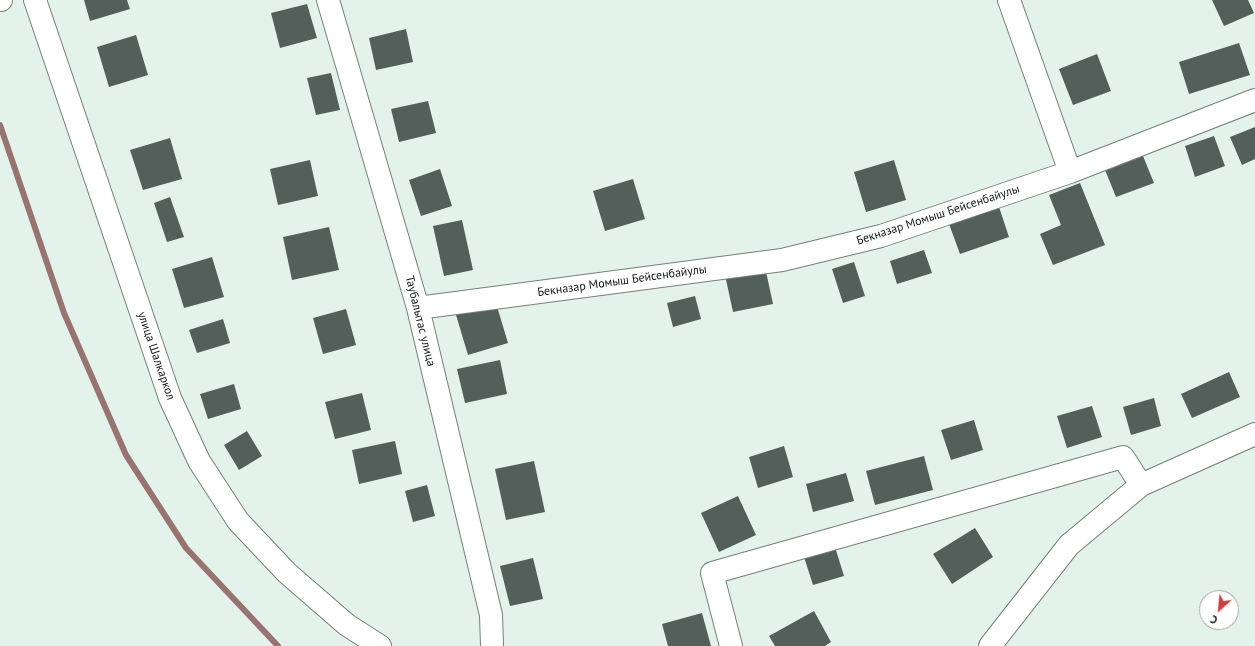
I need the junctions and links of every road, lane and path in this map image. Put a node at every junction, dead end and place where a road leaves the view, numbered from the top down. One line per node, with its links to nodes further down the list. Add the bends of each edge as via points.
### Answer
1 (35, 0): 9 (street, улица Шалкаркол, via 170,398 199,461 238,521 287,573 347,626)
2 (328, 0): 6 (street, Таубалытас улица)
3 (1009, 0): 5 (street)
4 (1255, 100): 5 (street, Бекназар Момыш Бейсенбайулы)
5 (1070, 172): 6 (street, Бекназар Момыш Бейсенбайулы, via 881,236 782,260)
6 (418, 308): 10 (street, Таубалытас улица, via 491,615)
7 (1255, 434): 8 (street)
8 (1141, 484): 11 (street, via 1123,457 712,574); 12 (street, via 1069,545)
9 (380, 646)
10 (492, 646)
11 (731, 646)
12 (990, 646)

